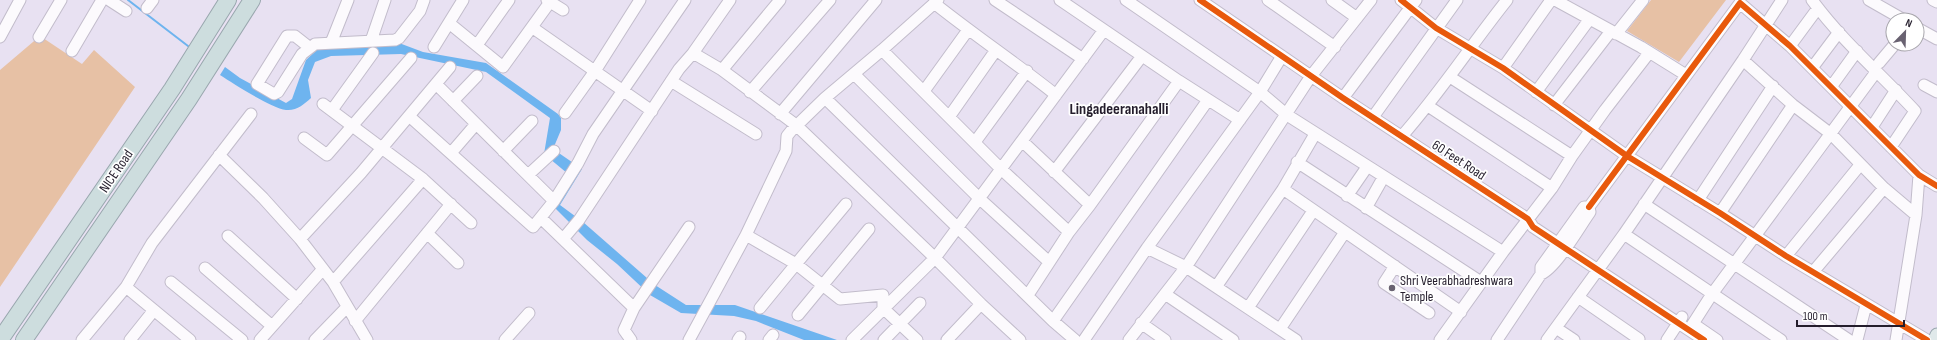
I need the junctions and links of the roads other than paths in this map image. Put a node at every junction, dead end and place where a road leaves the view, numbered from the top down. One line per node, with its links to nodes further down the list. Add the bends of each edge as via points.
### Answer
1 (20, 0): 54 (street)
2 (61, 0): 55 (street)
3 (102, 0): 67 (street)
4 (110, 0): 40 (street)
5 (228, 0): 234 (highway, NICE Road, via 172,89)
6 (252, 0): 235 (highway, NICE Road, via 193,92)
7 (348, 0): 58 (street)
8 (385, 0): 57 (street)
9 (424, 0): 57 (street, via 415,18 399,38)
10 (463, 0): 45 (street)
11 (509, 0): 59 (street)
12 (640, 0): 83 (street)
13 (685, 0): 97 (street)
14 (730, 0): 71 (street)
15 (780, 0): 82 (street)
16 (830, 0): 99 (street)
17 (876, 0): 115 (street)
18 (994, 0): 76 (street)
19 (1060, 0): 50 (street)
20 (1126, 0): 100 (street)
21 (1200, 0): 74 (street, 60 Feet Road)
22 (1268, 0): 63 (street)
23 (1332, 0): 43 (street)
24 (1372, 0): 43 (street)
25 (1401, 0): 38 (street)
26 (1457, 0): 48 (street)
27 (1507, 0): 64 (street)
28 (1551, 0): 79 (street)
29 (1555, 0): 44 (street)
30 (1643, 0): 53 (street)
31 (1782, 0): 46 (street)
32 (1869, 0): 42 (street)
33 (1934, 0): 37 (street)
34 (549, 1): 41 (street); 47 (street)
35 (936, 1): 49 (street); 65 (street)
36 (1741, 2): 46 (street); 86 (street)
37 (1937, 2)
38 (1412, 4): 48 (street); 105 (street)
39 (1815, 4): 51 (street); 60 (street)
40 (126, 10)
41 (563, 10)
42 (1890, 12)
43 (1357, 18): 63 (street)
44 (1589, 20): 53 (street); 101 (street)
45 (449, 23): 59 (street); 62 (street)
46 (1766, 25): 60 (street); 77 (street)
47 (533, 28): 59 (street, via 504,67); 83 (street)
48 (1436, 28): 64 (street); 119 (street)
49 (968, 30): 66 (street); 98 (street)
50 (1104, 30): 73 (street); 76 (street)
51 (1839, 32): 68 (street); 80 (street)
52 (1925, 32): 56 (street)
53 (1613, 33): 72 (street); 108 (street)
54 (0, 37)
55 (39, 37)
56 (1937, 39)
57 (371, 41): 58 (street)
58 (331, 43): 61 (street)
59 (477, 45)
60 (1790, 46): 80 (street)
61 (309, 47): 61 (street, via 278,92 274,94 257,84 287,36 295,36)
62 (434, 47)
63 (1335, 47): 88 (street)
64 (1469, 48): 79 (street); 89 (street)
65 (882, 50): 85 (street); 98 (street)
66 (996, 50): 84 (street); 118 (street)
67 (72, 51)
68 (1857, 51): 81 (street); 95 (street)
69 (1889, 52): 81 (street)
70 (372, 53): 124 (street, via 327,107)
71 (694, 53): 82 (street); 90 (street)
72 (1649, 53): 86 (street); 126 (street)
73 (1142, 56): 91 (street); 146 (street)
74 (1282, 56): 88 (street, 60 Feet Road); 100 (street)
75 (411, 58): 124 (street)
76 (1083, 59): 103 (street)
77 (1743, 60): 94 (street); 149 (street)
78 (450, 67): 92 (street)
79 (1503, 68): 101 (street)
80 (1812, 68): 95 (street)
81 (1878, 68): 96 (street); 111 (street)
82 (722, 70): 99 (street)
83 (595, 71): 97 (street); 113 (street)
84 (1027, 71): 103 (street); 133 (street)
85 (854, 74): 104 (street); 157 (street)
86 (1686, 75): 141 (street)
87 (477, 76): 106 (street)
88 (1311, 76): 105 (street, 60 Feet Road); 116 (street)
89 (1450, 76): 110 (street); 140 (street)
90 (671, 81): 112 (street); 127 (street)
91 (1179, 81): 107 (street); 163 (street)
92 (436, 84): 106 (street); 117 (street)
93 (1924, 85): 102 (street)
94 (1774, 86): 109 (street); 158 (street)
95 (1832, 86): 111 (street)
96 (1896, 90): 125 (street); 134 (street, via 1915,111)
97 (624, 91): 112 (street); 159 (street, via 593,134)
98 (924, 91): 118 (street)
99 (750, 92): 115 (street)
100 (1260, 92): 116 (street); 120 (street)
101 (1536, 92): 108 (street)
102 (1937, 92)
103 (1056, 95): 132 (street)
104 (825, 98): 123 (street); 172 (street)
105 (1343, 98): 119 (street, 60 Feet Road)
106 (452, 100): 122 (street)
107 (1208, 100): 120 (street); 224 (street)
108 (1554, 105): 126 (street)
109 (1793, 105): 129 (street); 166 (street)
110 (1428, 106): 130 (street); 153 (street)
111 (1852, 106): 125 (street); 129 (street)
112 (652, 111): 182 (street, via 576,223)
113 (565, 113)
114 (251, 114): 139 (street)
115 (780, 114): 123 (street)
116 (1287, 115): 128 (street); 193 (street)
117 (409, 116): 135 (street); 138 (street)
118 (949, 117): 133 (street)
119 (1373, 117): 130 (street, 60 Feet Road)
120 (1240, 120): 184 (street)
121 (532, 122): 136 (street)
122 (476, 124): 136 (street); 138 (street)
123 (796, 125): 178 (street, via 787,136 786,151); 187 (street)
124 (352, 126): 131 (street, via 327,155); 135 (street)
125 (1872, 127): 134 (street)
126 (1592, 130): 140 (street); 141 (street)
127 (756, 134)
128 (1315, 134): 142 (street); 144 (street)
129 (1831, 134): 143 (street); 180 (street)
130 (1402, 136): 169 (street, 60 Feet Road)
131 (304, 138)
132 (1022, 140): 145 (street); 146 (street)
133 (975, 142): 145 (street)
134 (1891, 147): 148 (street)
135 (382, 148): 151 (street); 181 (street)
136 (503, 151): 147 (street)
137 (554, 151): 147 (street)
138 (451, 154): 168 (street, via 533,227)
139 (219, 155): 181 (street); 202 (street, via 152,243)
140 (1572, 156): 153 (street)
141 (1628, 156): 149 (street); 183 (street, via 1589,207 1584,207)
142 (1297, 162): 155 (street); 156 (street)
143 (1860, 165): 154 (street); 186 (street)
144 (1367, 167): 150 (street); 156 (street)
145 (1000, 168): 157 (street); 174 (street)
146 (1054, 172): 163 (street)
147 (528, 175): 159 (street)
148 (1919, 175): 152 (street); 167 (street)
149 (1662, 177): 158 (street); 162 (street)
150 (1383, 178): 164 (street); 185 (street)
151 (423, 179): 160 (street); 199 (street)
152 (1937, 186)
153 (1552, 188): 169 (street)
154 (1884, 188): 167 (street); 197 (street)
155 (1283, 189): 165 (street); 203 (street)
156 (1347, 196): 164 (street)
157 (980, 199): 172 (street); 188 (street)
158 (1698, 200): 166 (street)
159 (554, 202): 168 (street)
160 (451, 204): 170 (street); 176 (street)
161 (846, 204): 190 (street)
162 (1644, 204): 177 (street); 191 (street)
163 (1090, 205): 174 (street)
164 (1366, 208): 200 (street)
165 (1313, 211): 175 (street); 216 (street)
166 (1720, 213): 180 (street)
167 (1916, 215): 227 (street)
168 (541, 218): 182 (street)
169 (1529, 220): 183 (street, 60 Feet Road, via 1533,227); 185 (street)
170 (471, 223)
171 (689, 227): 213 (street)
172 (958, 228): 187 (street); 206 (street)
173 (869, 229): 201 (street)
174 (1068, 232): 188 (street)
175 (1345, 232): 192 (street); 231 (street)
176 (427, 233): 189 (street); 223 (street)
177 (1624, 234): 194 (street); 205 (street)
178 (746, 235): 190 (street); 245 (street)
179 (228, 236): 208 (street)
180 (1755, 237): 186 (street); 191 (street)
181 (300, 239): 196 (street)
182 (562, 239): 213 (street)
183 (1563, 243): 194 (street, 60 Feet Road); 258 (street, via 1548,271 1541,274)
184 (1147, 248): 193 (street); 252 (street)
185 (1503, 252): 200 (street)
186 (1786, 256): 197 (street)
187 (935, 258): 210 (street); 215 (street)
188 (1048, 261): 206 (street)
189 (458, 263)
190 (796, 264): 201 (street); 214 (street)
191 (1735, 264): 205 (street); 265 (street)
192 (1395, 266): 218 (street); 220 (street, via 1384,282)
193 (1186, 267): 203 (street); 204 (street)
194 (1600, 267): 207 (street); 222 (street, 60 Feet Road)
195 (205, 268): 228 (street)
196 (323, 269): 199 (street); 208 (street)
197 (1812, 272): 211 (street)
198 (172, 282): 239 (street)
199 (333, 282): 212 (street)
200 (1481, 282): 218 (street)
201 (823, 285): 215 (street, via 840,299 884,295); 221 (street)
202 (126, 286): 217 (street); 236 (street)
203 (1216, 287): 216 (street)
204 (1165, 294): 225 (street); 255 (street)
205 (1712, 294): 229 (street); 264 (street)
206 (1028, 295): 224 (street)
207 (1578, 297): 230 (street); 233 (street)
208 (297, 299): 228 (street)
209 (920, 303): 226 (street)
210 (981, 304): 249 (street); 250 (street)
211 (1866, 305): 227 (street); 266 (street)
212 (347, 307): 223 (street); 241 (street)
213 (634, 308): 244 (street, via 624,330)
214 (760, 308)
215 (883, 308): 226 (street); 246 (street)
216 (1248, 308): 231 (street)
217 (154, 310): 237 (street); 238 (street)
218 (1461, 312): 257 (street)
219 (529, 313): 243 (street)
220 (1429, 313)
221 (798, 315)
222 (1680, 320): 229 (street, 60 Feet Road); 261 (street)
223 (355, 321): 242 (street)
224 (1053, 321): 251 (street)
225 (1140, 323): 253 (street); 254 (street)
226 (899, 324): 247 (street); 248 (street)
227 (1900, 325): 267 (street); 268 (street)
228 (272, 326): 240 (street)
229 (1691, 326): 262 (street, 60 Feet Road); 263 (street, 60 Feet Road)
230 (1556, 328): 259 (street); 260 (street)
231 (1280, 329): 256 (street)
232 (1937, 335): 269 (main road)
233 (1639, 339)
234 (0, 340)
235 (24, 340)
236 (82, 340)
237 (130, 340)
238 (190, 340)
239 (242, 340)
240 (260, 340)
241 (315, 340)
242 (367, 340)
243 (505, 340)
244 (631, 340)
245 (690, 340)
246 (852, 340)
247 (884, 340)
248 (917, 340)
249 (947, 340)
250 (1020, 340)
251 (1075, 340)
252 (1084, 340)
253 (1129, 340)
254 (1164, 340)
255 (1233, 340)
256 (1296, 340)
257 (1440, 340)
258 (1497, 340)
259 (1547, 340)
260 (1574, 340)
261 (1667, 340)
262 (1704, 340)
263 (1717, 340)
264 (1781, 340)
265 (1849, 340)
266 (1857, 340)
267 (1896, 340)
268 (1926, 340)
269 (1936, 340)

